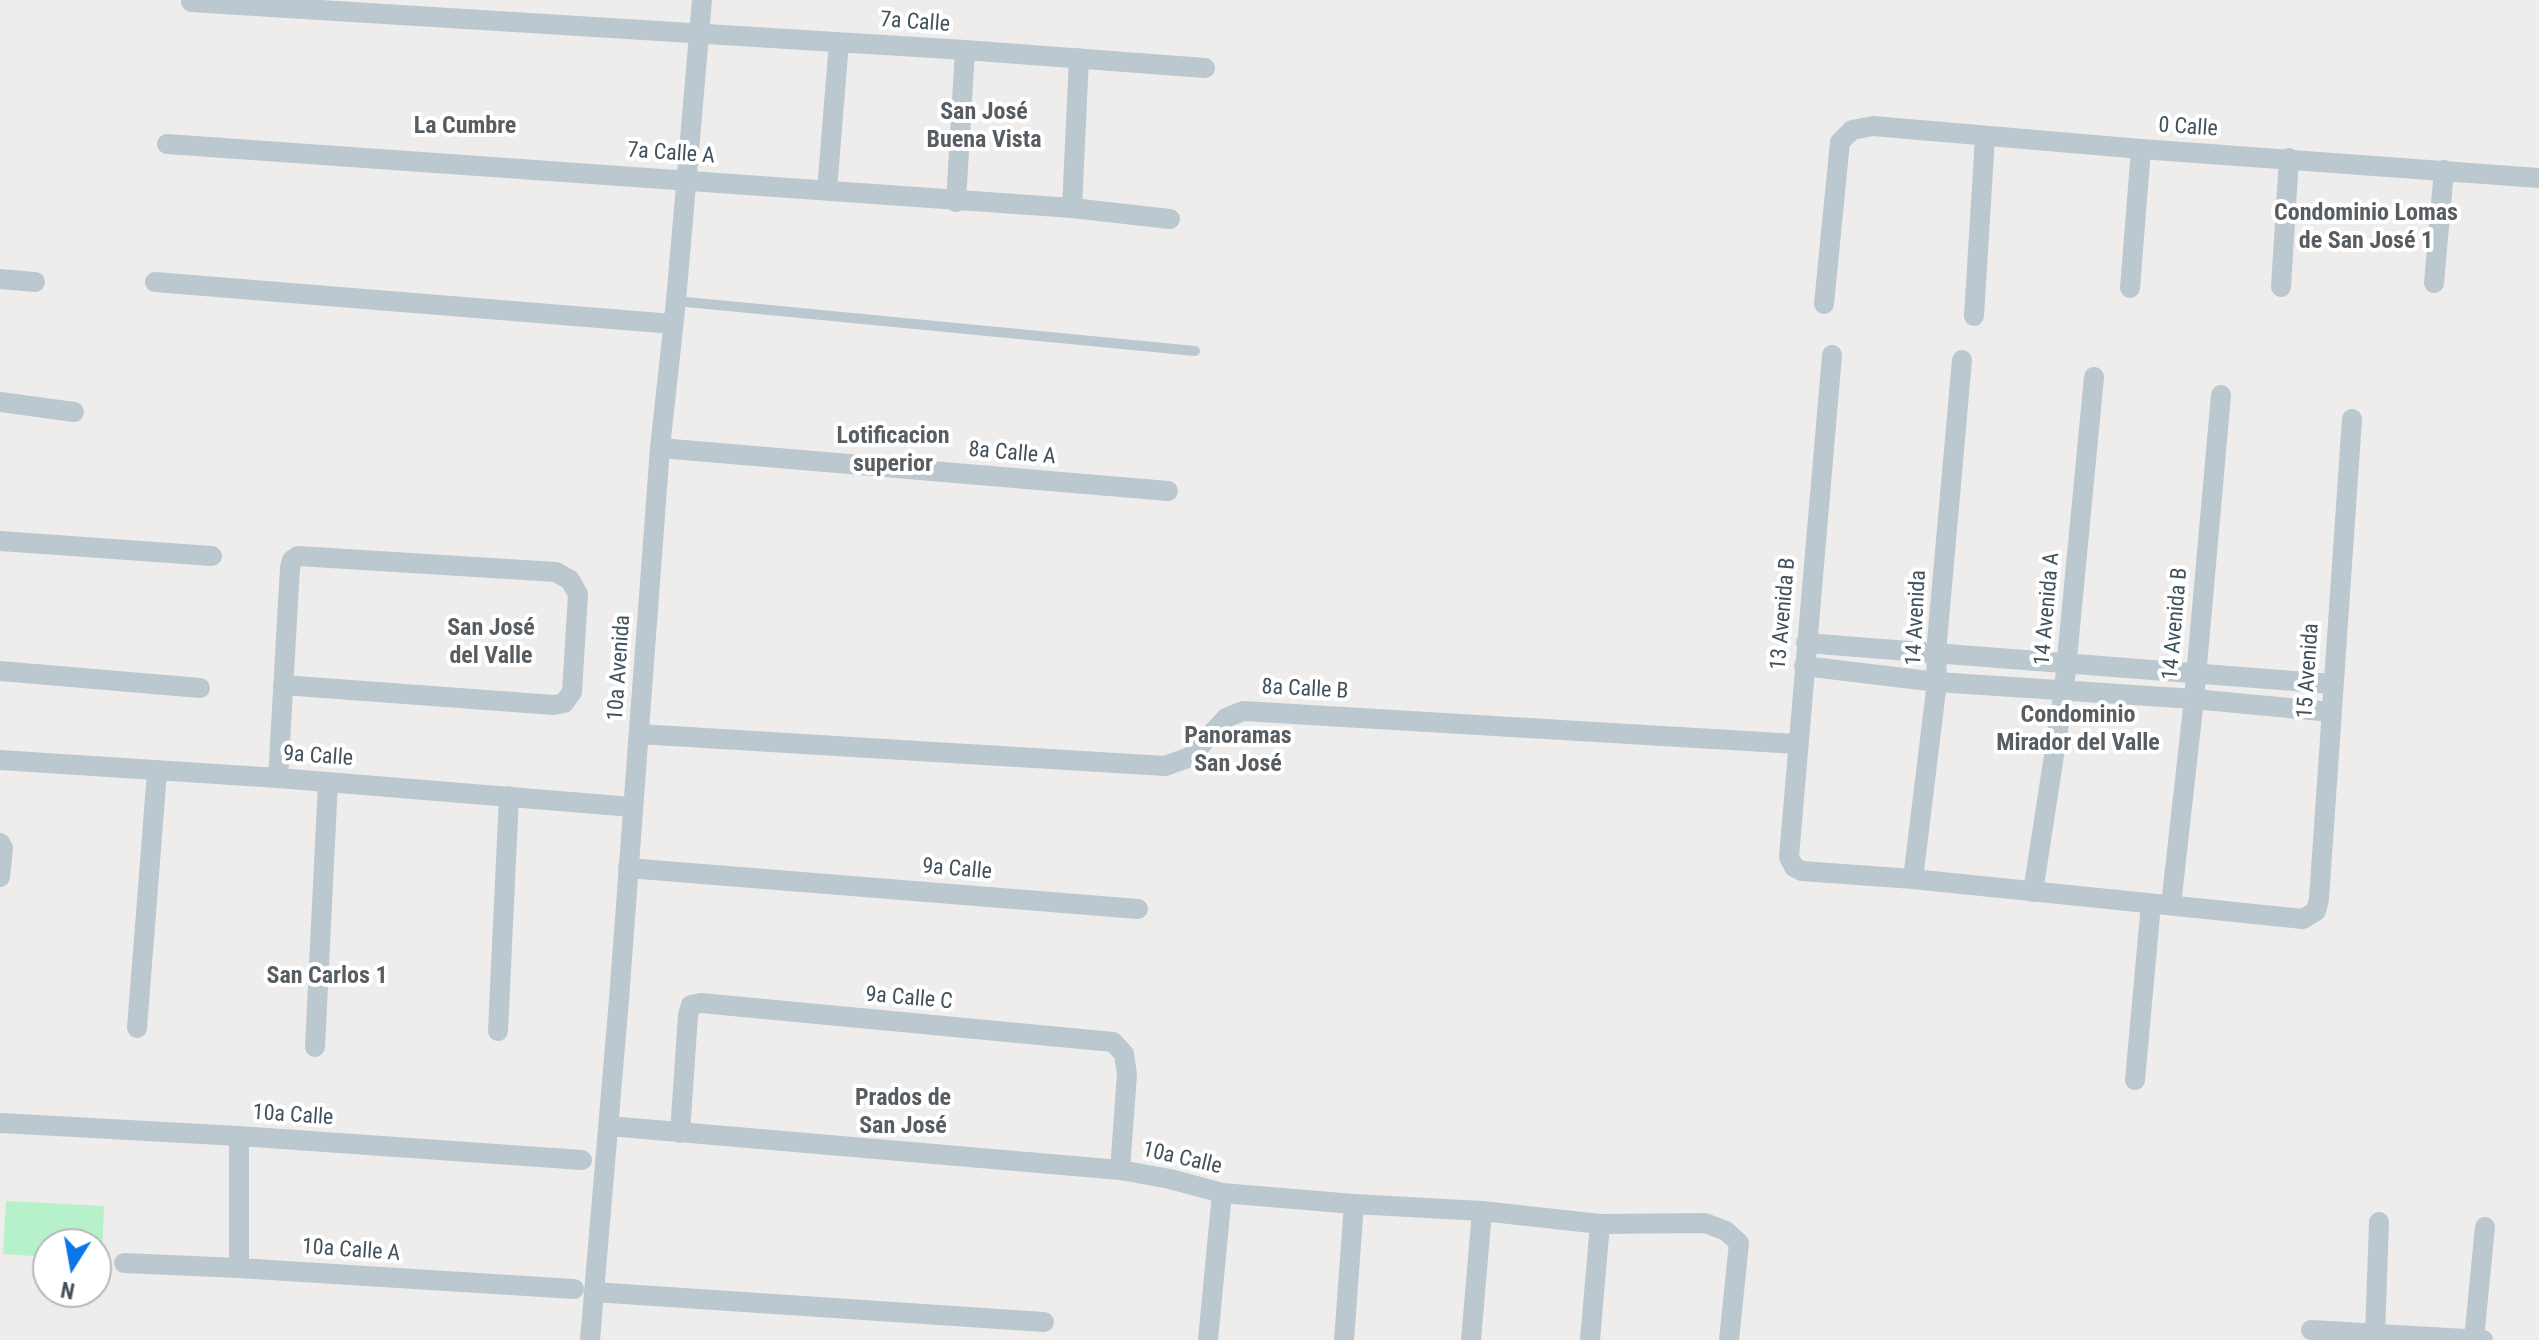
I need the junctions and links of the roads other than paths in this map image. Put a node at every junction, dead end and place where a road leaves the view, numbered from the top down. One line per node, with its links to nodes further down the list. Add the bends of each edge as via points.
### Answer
1 (702, 0): 3 (street, 10a Avenida)
2 (191, 2): 3 (street, 7a Calle)
3 (700, 33): 4 (street, 7a Calle); 14 (street, 10a Avenida)
4 (839, 42): 5 (street, 7a Calle); 15 (street)
5 (965, 50): 6 (street, 7a Calle); 16 (street)
6 (1079, 58): 7 (street, 7a Calle); 17 (street)
7 (1205, 68)
8 (1985, 137): 10 (street, 0 Calle); 26 (street, 0 Calle, via 1873,126 1852,130 1840,142); 27 (street)
9 (167, 144): 14 (street, 7a Calle A)
10 (2141, 149): 11 (street, 0 Calle); 24 (street)
11 (2289, 158): 12 (street, 0 Calle); 23 (street)
12 (2444, 170): 13 (street, 0 Calle); 22 (street)
13 (2539, 178)
14 (687, 179): 15 (street, 7a Calle A); 25 (street, 10a Avenida)
15 (827, 190): 16 (street, 7a Calle A)
16 (956, 202): 17 (street, 7a Calle A)
17 (1072, 208): 18 (street, 7a Calle A)
18 (1170, 219)
19 (0, 279): 20 (street)
20 (35, 282)
21 (155, 282): 28 (street)
22 (2434, 283)
23 (2281, 287)
24 (2130, 288)
25 (676, 301): 28 (street, 10a Avenida); 29 (lane)
26 (1824, 304)
27 (1974, 316)
28 (673, 324): 37 (street, 10a Avenida)
29 (1195, 351)
30 (1832, 355): 41 (street, 13 Avenida B)
31 (1962, 360): 42 (street, 14 Avenida)
32 (2094, 377): 43 (street, 14 Avenida A)
33 (2221, 395): 46 (street, 14 Avenida B)
34 (0, 402): 35 (street)
35 (74, 412)
36 (2352, 419): 48 (street, 15 Avenida)
37 (660, 448): 38 (street, 8a Calle A); 54 (street, 10a Avenida)
38 (1168, 491)
39 (0, 541): 40 (street)
40 (212, 556)
41 (1806, 643): 42 (street); 44 (street, 13 Avenida B)
42 (1936, 653): 43 (street); 47 (street, 14 Avenida)
43 (2066, 664): 46 (street); 51 (street, 14 Avenida A)
44 (1804, 666): 47 (street); 55 (street, 13 Avenida B)
45 (0, 671): 50 (street)
46 (2194, 675): 48 (street); 52 (street, 14 Avenida B)
47 (1937, 682): 51 (street); 65 (street, 14 Avenida)
48 (2332, 684): 53 (street, 15 Avenida)
49 (283, 685): 49 (street, via 290,568 298,556 556,572 570,580 578,594 572,692 564,703); 58 (street)
50 (200, 688)
51 (2064, 690): 52 (street); 66 (street, 14 Avenida A)
52 (2194, 699): 53 (street); 67 (street, 14 Avenida B)
53 (2331, 712): 67 (street, 15 Avenida, via 2316,911 2303,919)
54 (639, 734): 55 (street, 8a Calle B, via 1165,766 1190,757 1226,718 1243,711); 61 (street, 10a Avenida)
55 (1797, 744): 65 (street, 13 Avenida B, via 1789,857 1794,867)
56 (0, 760): 57 (street, 9a Calle)
57 (157, 772): 58 (street, 9a Calle); 69 (street)
58 (278, 778): 59 (street, 9a Calle)
59 (328, 782): 60 (street, 9a Calle); 71 (street)
60 (509, 796): 61 (street, 9a Calle); 70 (street)
61 (632, 807): 63 (street, 10a Avenida)
62 (0, 843): 64 (street)
63 (628, 868): 68 (street, 9a Calle); 74 (street, 10a Avenida)
64 (0, 877)
65 (1913, 879): 66 (street)
66 (2033, 892): 67 (street)
67 (2161, 904): 72 (street, 14 Avenida B)
68 (1138, 909)
69 (137, 1028)
70 (498, 1031)
71 (315, 1047)
72 (2135, 1080)
73 (0, 1123): 76 (street, 10a Calle)
74 (609, 1126): 75 (street, 10a Calle); 87 (street, 10a Avenida)
75 (680, 1133): 78 (street, 10a Calle); 78 (street, 9a Calle C, via 688,1015 691,1005 701,1003 1113,1042 1124,1054 1127,1074)
76 (239, 1136): 77 (street, 10a Calle); 86 (street)
77 (582, 1160)
78 (1120, 1170): 79 (street, 10a Calle)
79 (1222, 1193): 80 (street, 10a Calle); 93 (street)
80 (1354, 1204): 81 (street, 10a Calle); 94 (street)
81 (1482, 1211): 83 (street, 10a Calle); 95 (street)
82 (2379, 1222): 90 (street)
83 (1600, 1224): 96 (street); 97 (street, 10a Calle, via 1705,1223 1726,1231 1739,1243)
84 (2485, 1227): 91 (street)
85 (124, 1263): 86 (street, 10a Calle A)
86 (239, 1268): 87 (street, 10a Calle A)
87 (584, 1290): 88 (street, 10a Calle A); 92 (street, 10a Avenida)
88 (1044, 1322)
89 (2311, 1330): 90 (street)
90 (2375, 1335): 91 (street)
91 (2474, 1339): 98 (street)
92 (590, 1340)
93 (1208, 1340)
94 (1344, 1340)
95 (1471, 1340)
96 (1590, 1340)
97 (1729, 1340)
98 (2483, 1340)

